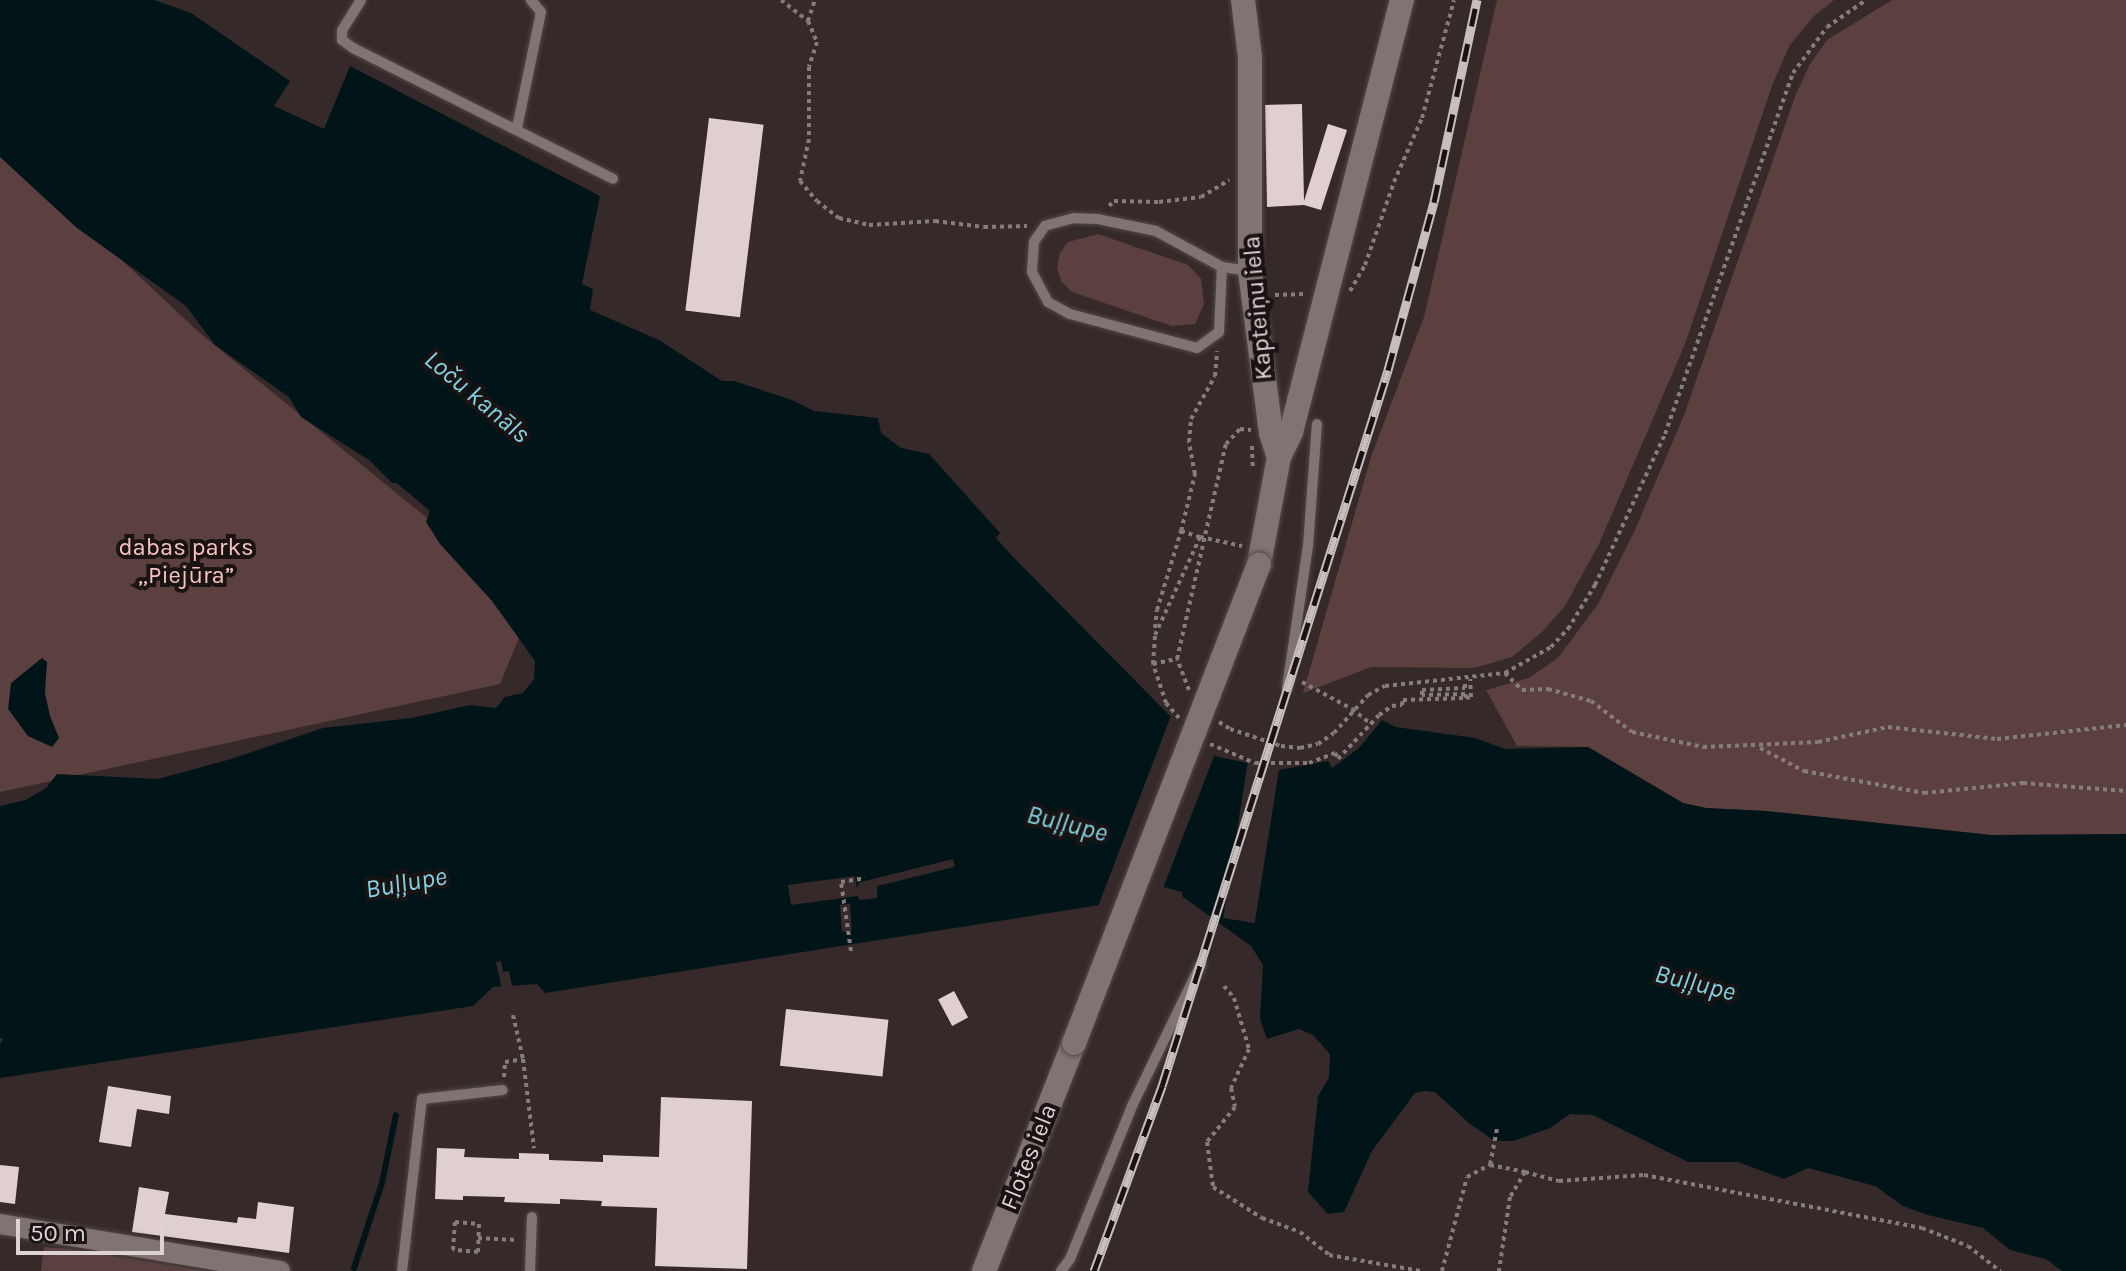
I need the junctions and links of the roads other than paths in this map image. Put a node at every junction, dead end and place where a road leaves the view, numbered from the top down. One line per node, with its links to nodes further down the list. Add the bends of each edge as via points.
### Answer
1 (361, 0): 5 (lane, via 342,40)
2 (531, 0): 5 (lane, via 541,12)
3 (1243, 0): 8 (street, Kapteiņu iela, via 1250,57)
4 (1402, 0): 10 (street, via 1291,432)
5 (517, 128): 6 (lane)
6 (613, 179)
7 (1222, 267): 7 (lane, via 1156,231 1074,218 1045,226 1034,242 1032,272 1048,302 1070,314 1197,348 1219,332); 8 (lane)
8 (1250, 271): 10 (street, Kapteiņu iela, via 1271,433)
9 (1317, 424): 12 (lane, via 1308,546)
10 (1279, 457): 11 (street, Kapteiņu iela)
11 (1259, 564): 20 (street, Flotes iela, bridge)
12 (1287, 688)
13 (1201, 964): 21 (lane)
14 (503, 1090): 18 (lane, via 422,1099)
15 (532, 1217): 19 (lane)
16 (0, 1224): 17 (street)
17 (280, 1271)
18 (402, 1271)
19 (530, 1271)
20 (984, 1271)
21 (1061, 1271)

